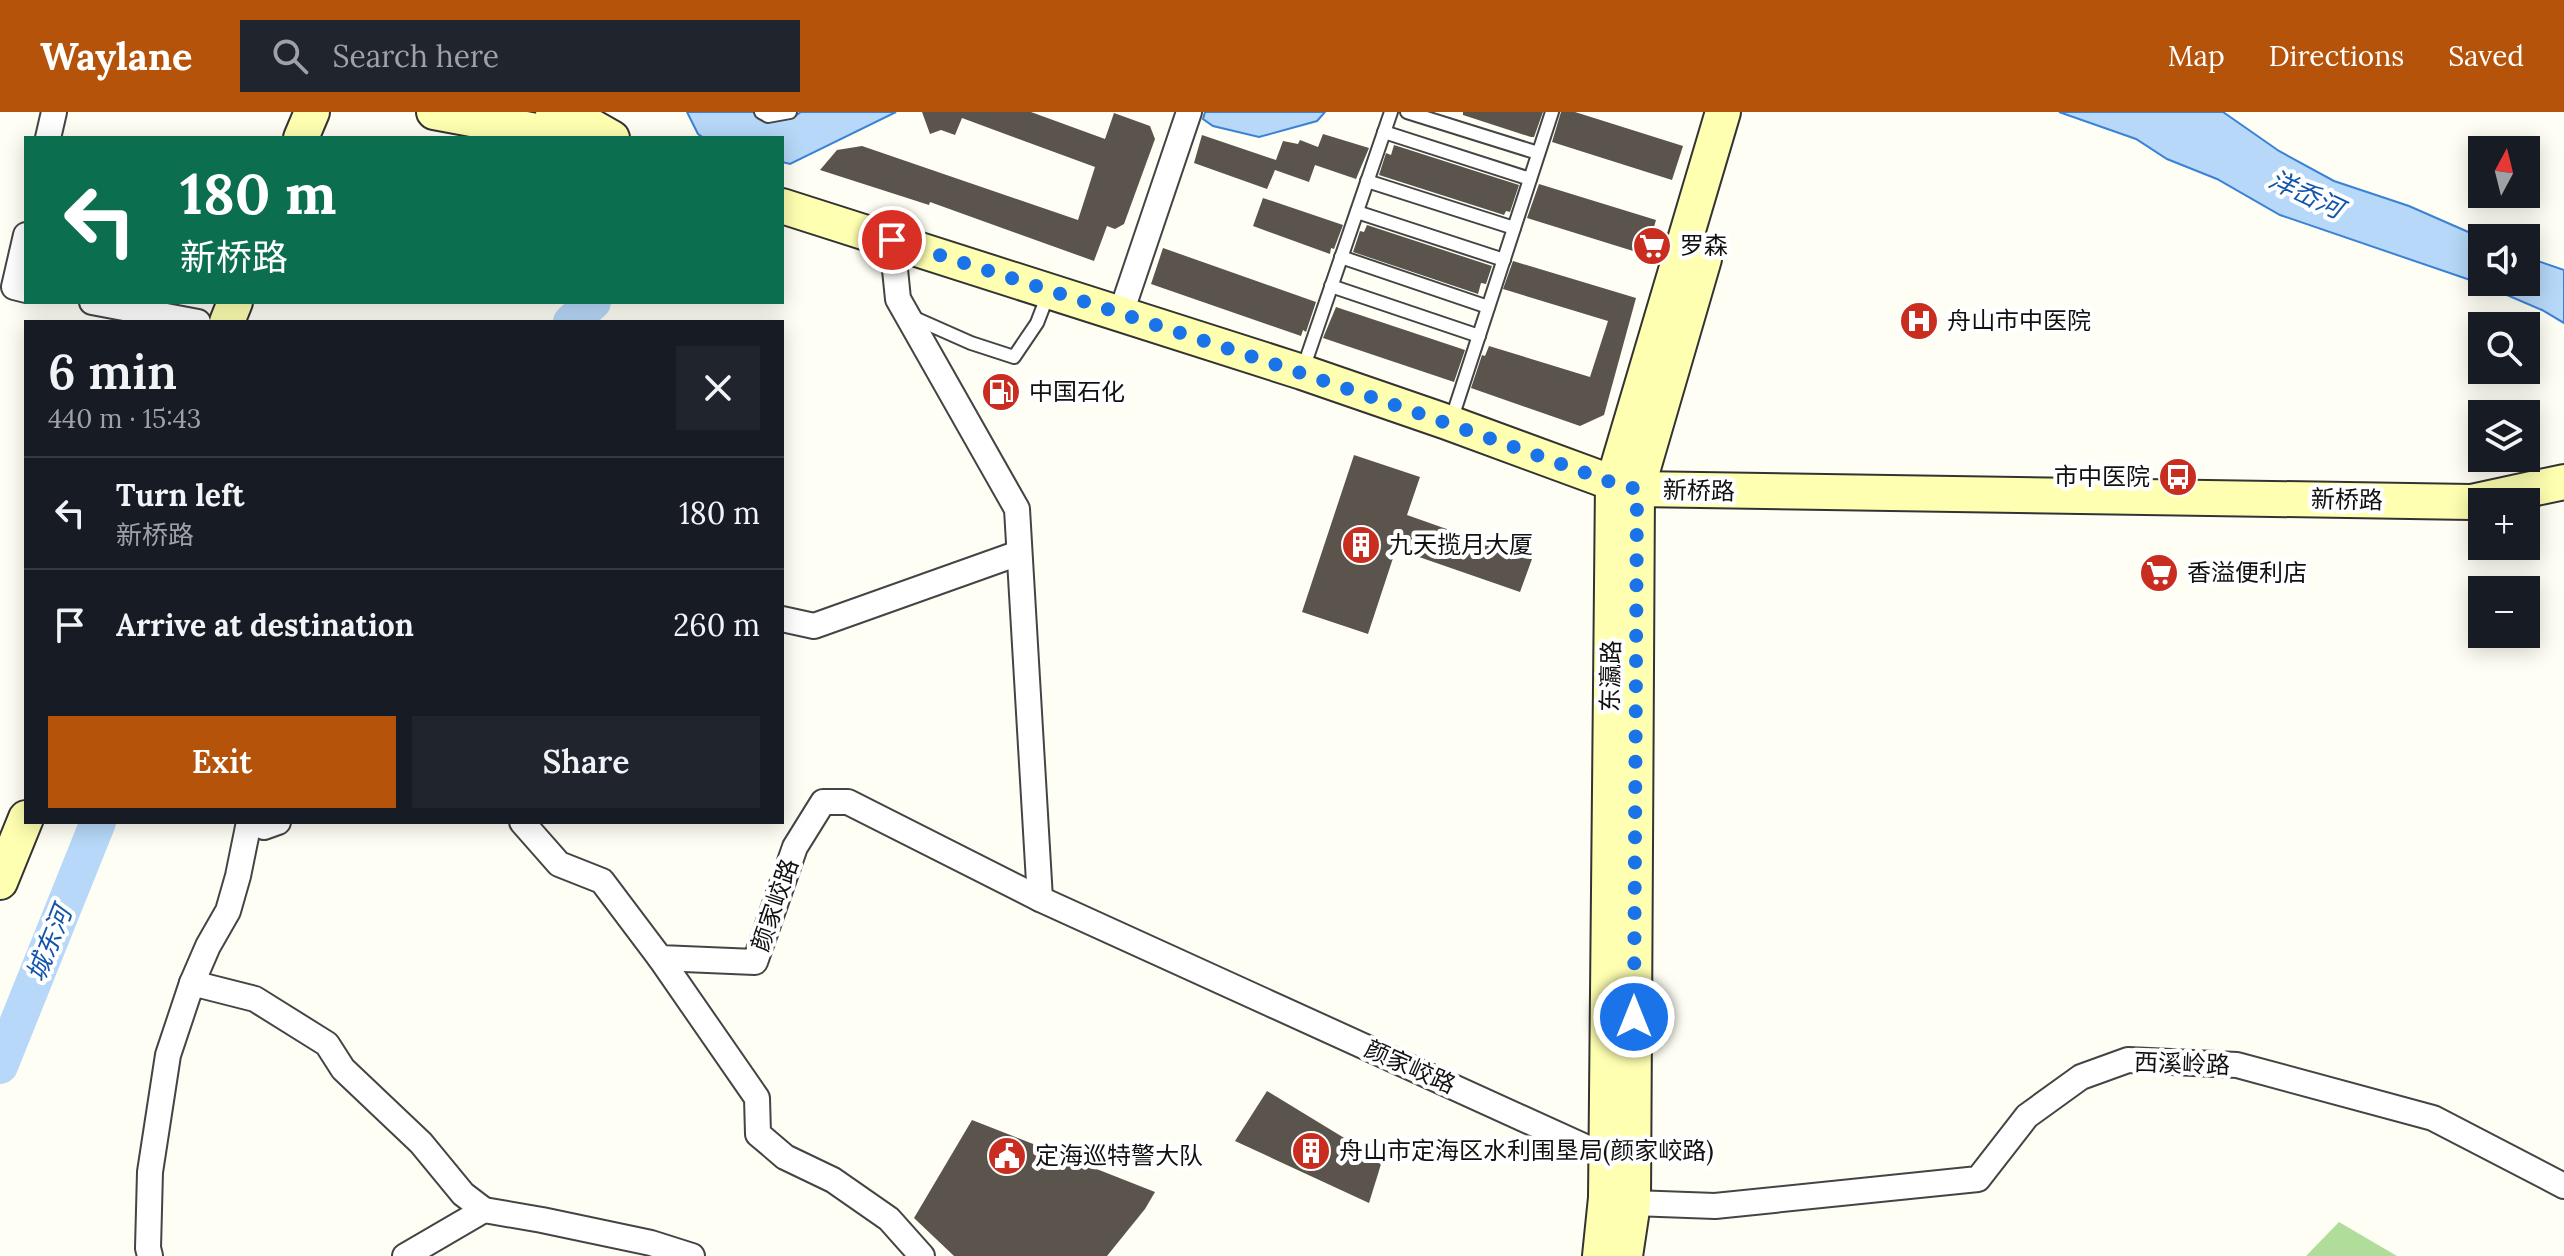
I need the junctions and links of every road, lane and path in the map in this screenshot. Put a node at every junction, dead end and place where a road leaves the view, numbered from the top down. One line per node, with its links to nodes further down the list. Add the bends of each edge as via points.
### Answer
1 (54, 112): 14 (street)
2 (312, 112): 15 (main road)
3 (434, 112): 16 (main road)
4 (542, 112): 17 (main road, via 582,121)
5 (761, 112): 6 (lane)
6 (790, 112)
7 (1189, 112): 33 (street)
8 (1391, 112): 13 (lane)
9 (1407, 112): 18 (lane)
10 (1552, 112): 18 (lane)
11 (1723, 112): 40 (main road, 东瀛路)
12 (1746, 112): 40 (main road, 东瀛路)
13 (1384, 132): 19 (lane); 20 (lane)
14 (48, 136)
15 (302, 136)
16 (563, 136)
17 (608, 136)
18 (1538, 153): 19 (lane)
19 (1530, 179): 23 (lane)
20 (1367, 181): 22 (lane); 23 (lane)
21 (789, 209): 24 (main road, 新桥路)
22 (1357, 212): 26 (lane); 27 (lane)
23 (1514, 228): 27 (lane)
24 (892, 240): 30 (main road, 新桥路); 34 (street, via 898,299)
25 (24, 244): 29 (street, via 14,287)
26 (1341, 257): 28 (lane); 32 (lane)
27 (1504, 260): 32 (lane)
28 (1331, 286): 36 (lane); 37 (lane)
29 (24, 290)
30 (1050, 290): 33 (main road, 新桥路); 34 (lane, via 1037,323 1014,357)
31 (103, 304): 35 (street)
32 (1488, 307): 36 (lane)
33 (1121, 313): 37 (main road, 新桥路)
34 (907, 315): 41 (street, via 1017,509)
35 (187, 320)
36 (1479, 336): 38 (lane)
37 (1302, 372): 38 (main road, 新桥路)
38 (1450, 423): 40 (main road, 新桥路)
39 (2564, 482): 40 (main road, 新桥路, via 2471,502)
40 (1625, 486): 50 (main road, 东瀛路); 52 (main road, 东瀛路)
41 (1019, 553): 42 (street, via 814,626); 47 (street)
42 (784, 619)
43 (24, 823): 46 (main road)
44 (249, 824): 49 (street, via 228,911)
45 (524, 824): 48 (street, via 559,864 602,881)
46 (0, 882)
47 (1040, 899): 48 (street, 颜家峧路, via 848,802 823,802 795,847 755,962); 50 (street, 颜家峧路)
48 (660, 958): 57 (street, via 757,1098 758,1134 785,1157 833,1180 889,1219)
49 (192, 983): 53 (street, via 255,999 327,1044 343,1069); 54 (street, via 168,1055 157,1123 150,1172)
50 (1605, 1156): 58 (main road, 东瀛路)
51 (2564, 1186): 52 (street, 西溪岭路, via 2433,1118 2237,1065 2128,1060 2081,1077 2027,1116 1978,1179 1715,1206)
52 (1633, 1203): 59 (main road, 东瀛路)
53 (484, 1210): 55 (street); 56 (street)
54 (150, 1256)
55 (405, 1256)
56 (692, 1256)
57 (922, 1256)
58 (1600, 1256)
59 (1625, 1256)

